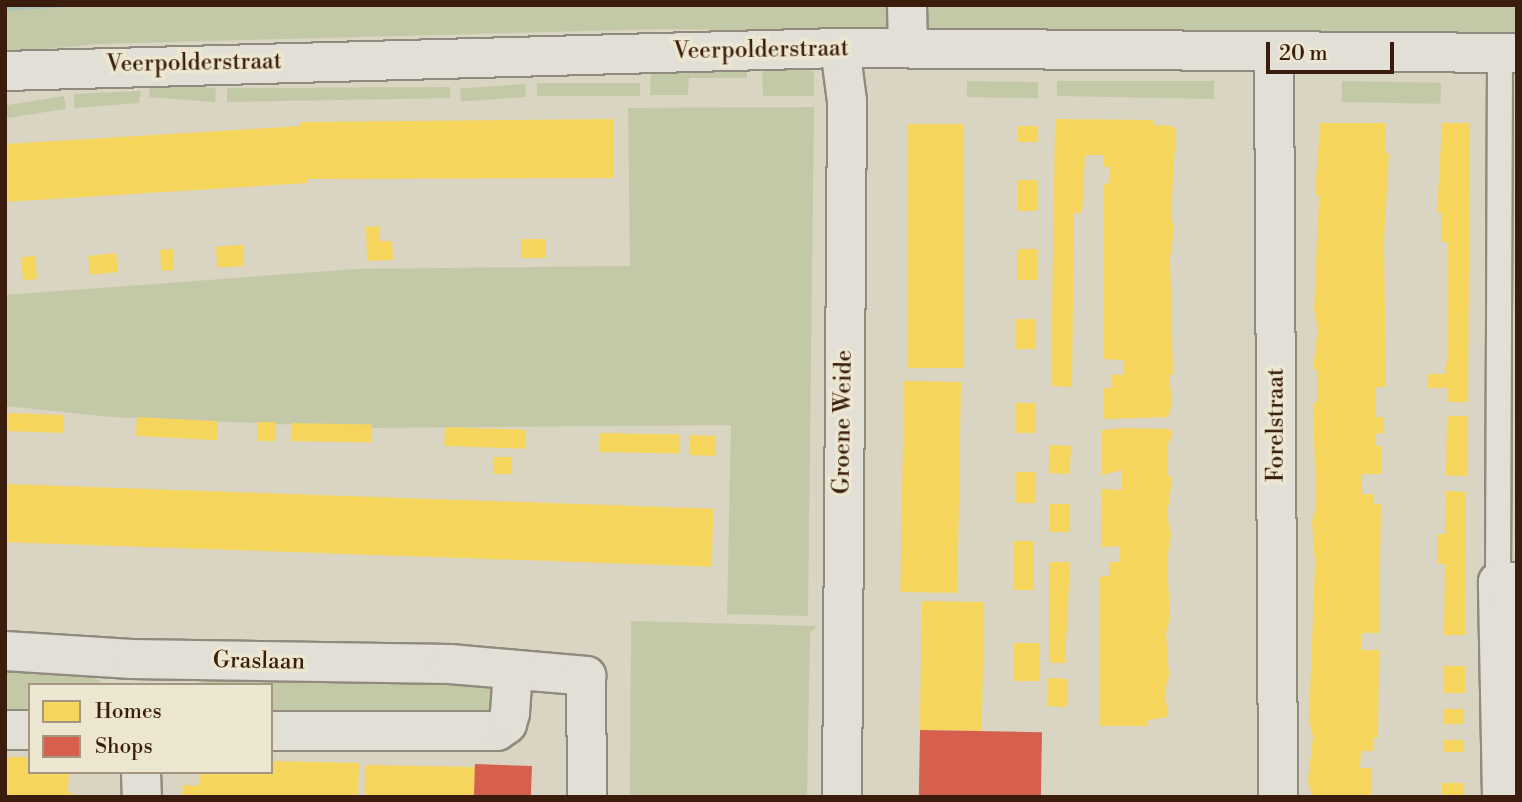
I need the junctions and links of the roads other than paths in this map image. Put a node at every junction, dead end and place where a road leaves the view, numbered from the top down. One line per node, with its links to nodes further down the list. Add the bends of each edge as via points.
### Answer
1 (908, 25): 2 (street, Veerpolderstraat); 4 (street, Veerpolderstraat)
2 (840, 48): 5 (street, Veerpolderstraat); 16 (street, Groene Weide, via 847,101)
3 (1508, 53): 4 (street, Veerpolderstraat); 6 (lane)
4 (1274, 54): 17 (street, Forelstraat)
5 (5, 71)
6 (1508, 582): 18 (street)
7 (5, 651): 9 (street, Graslaan)
8 (513, 670): 9 (street, Graslaan, via 450,664); 12 (street, via 507,724 496,731); 15 (street, Graslaan, via 586,676)
9 (133, 672)
10 (5, 730): 11 (street)
11 (28, 730)
12 (273, 731)
13 (141, 774): 14 (street)
14 (142, 797)
15 (587, 797)
16 (842, 797)
17 (1278, 797)
18 (1502, 797)

